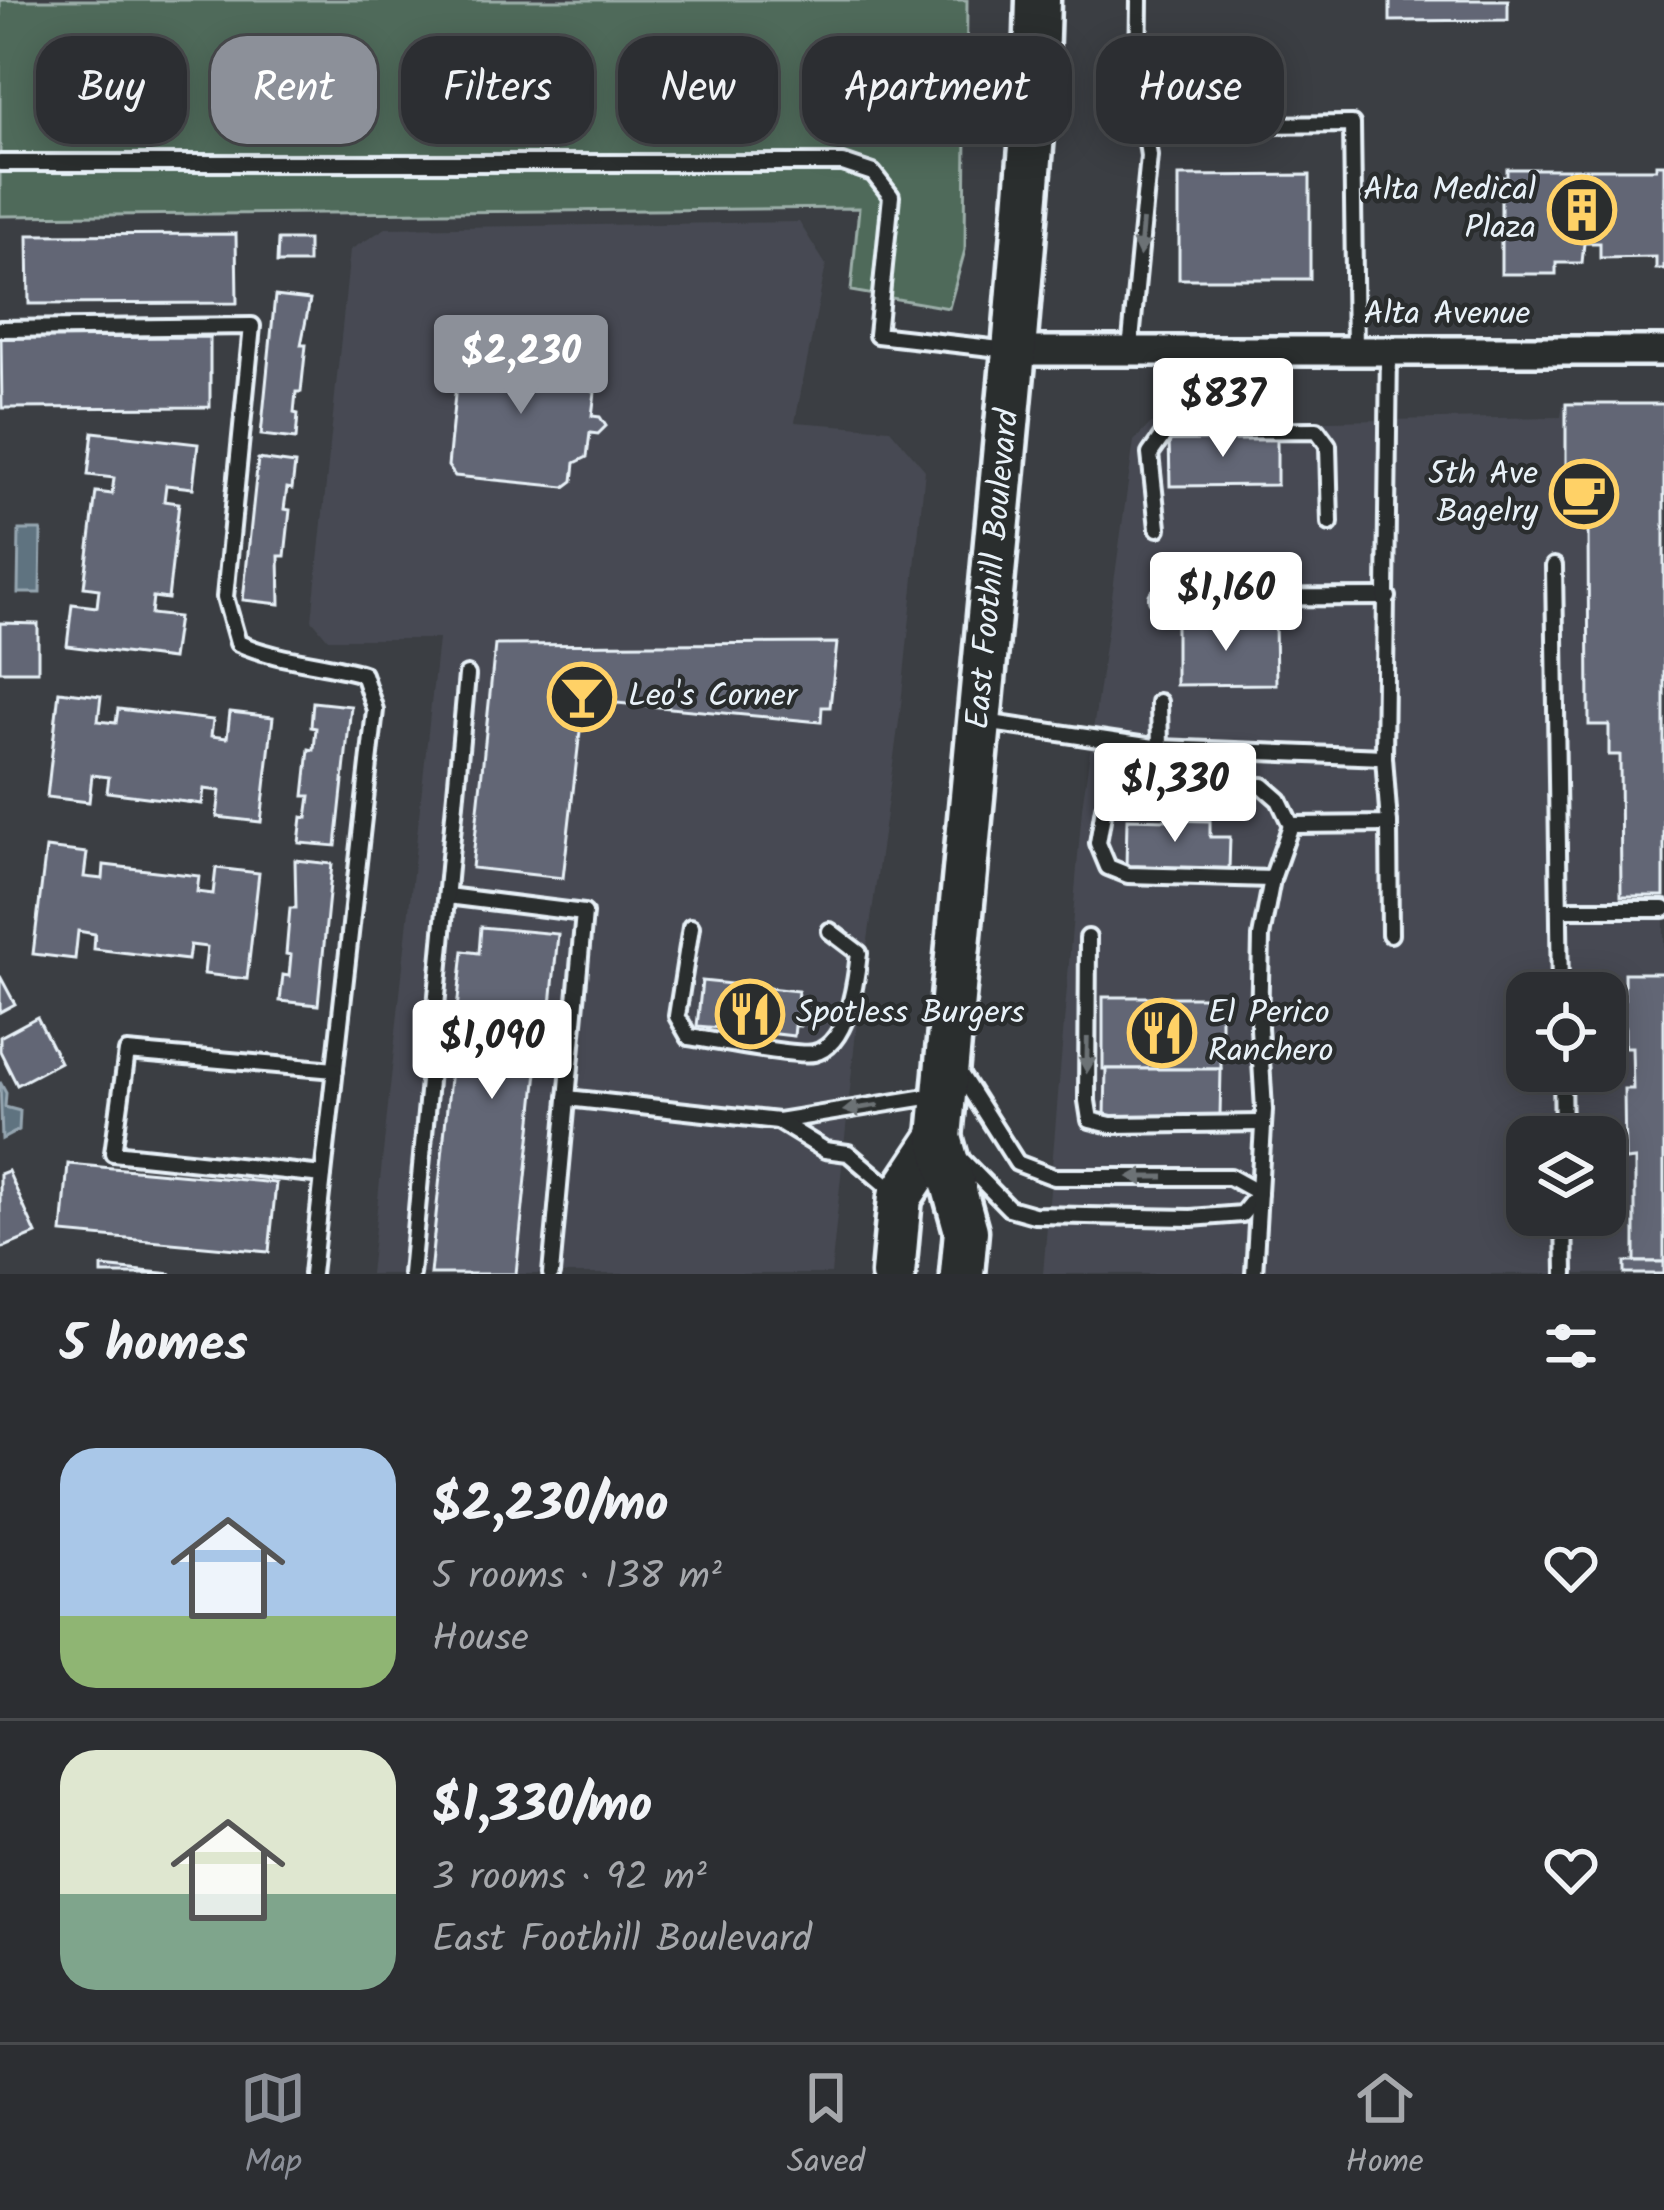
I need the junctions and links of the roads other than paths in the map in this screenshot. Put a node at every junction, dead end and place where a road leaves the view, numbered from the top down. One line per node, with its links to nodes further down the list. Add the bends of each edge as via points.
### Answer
1 (1038, 0): 8 (main road, East Foothill Boulevard)
2 (1139, 0): 3 (lane)
3 (1139, 36)
4 (1284, 125): 11 (lane, via 1352,124)
5 (1147, 144): 10 (lane, one-way to 10)
6 (0, 163): 8 (lane, via 844,163 873,173 892,196 877,335)
7 (0, 329): 34 (lane, via 253,326 225,597 238,644 363,674 375,710)
8 (1014, 351): 10 (street, Alta Avenue); 20 (main road, East Foothill Boulevard)
9 (1664, 351): 12 (street, Alta Avenue)
10 (1130, 352): 11 (street, Alta Avenue)
11 (1355, 352): 12 (street, Alta Avenue)
12 (1389, 352): 16 (lane)
13 (1330, 523): 14 (lane, via 1328,446 1317,430 1166,431 1150,454)
14 (1158, 528)
15 (1554, 566): 27 (lane)
16 (1388, 597): 17 (lane); 22 (lane)
17 (1158, 598)
18 (467, 675): 26 (lane)
19 (1159, 702): 21 (lane)
20 (982, 721): 21 (lane); 35 (main road, East Foothill Boulevard)
21 (1160, 748): 22 (lane)
22 (1384, 757): 23 (lane)
23 (1388, 824): 24 (lane); 31 (lane)
24 (1291, 825): 25 (lane); 25 (lane, via 1263,786 1132,788 1104,808 1098,843 1108,867 1128,875)
25 (1272, 879): 38 (lane, via 1261,937)
26 (447, 896): 36 (lane, via 584,914); 45 (lane)
27 (1559, 909): 28 (lane); 33 (lane)
28 (1664, 909)
29 (691, 927): 30 (lane, via 677,1016 689,1037 812,1054 831,1043 855,997 860,953)
30 (830, 932)
31 (1390, 934)
32 (1088, 938): 38 (lane, one-way to 38, via 1090,1120)
33 (1560, 972)
34 (335, 1070): 40 (lane); 40 (lane, via 127,1052 113,1153)
35 (946, 1075): 37 (lane, one-way to 37); 39 (main road, East Foothill Boulevard); 41 (lane, one-way to 35, via 1230,1178 1054,1177 1017,1163)
36 (567, 1099): 37 (lane); 46 (lane)
37 (778, 1121): 42 (lane, via 825,1150 848,1153)
38 (1263, 1124): 41 (lane)
39 (940, 1137): 41 (lane, via 1009,1208 1034,1215 1242,1214); 42 (main road, East Foothill Boulevard); 48 (main road, East Foothill Boulevard, via 966,1231)
40 (323, 1175): 44 (lane)
41 (1259, 1193): 49 (lane)
42 (900, 1197): 47 (main road, East Foothill Boulevard)
43 (1564, 1236): 50 (lane)
44 (312, 1274)
45 (411, 1274)
46 (551, 1274)
47 (893, 1274)
48 (962, 1274)
49 (1254, 1274)
50 (1564, 1274)

